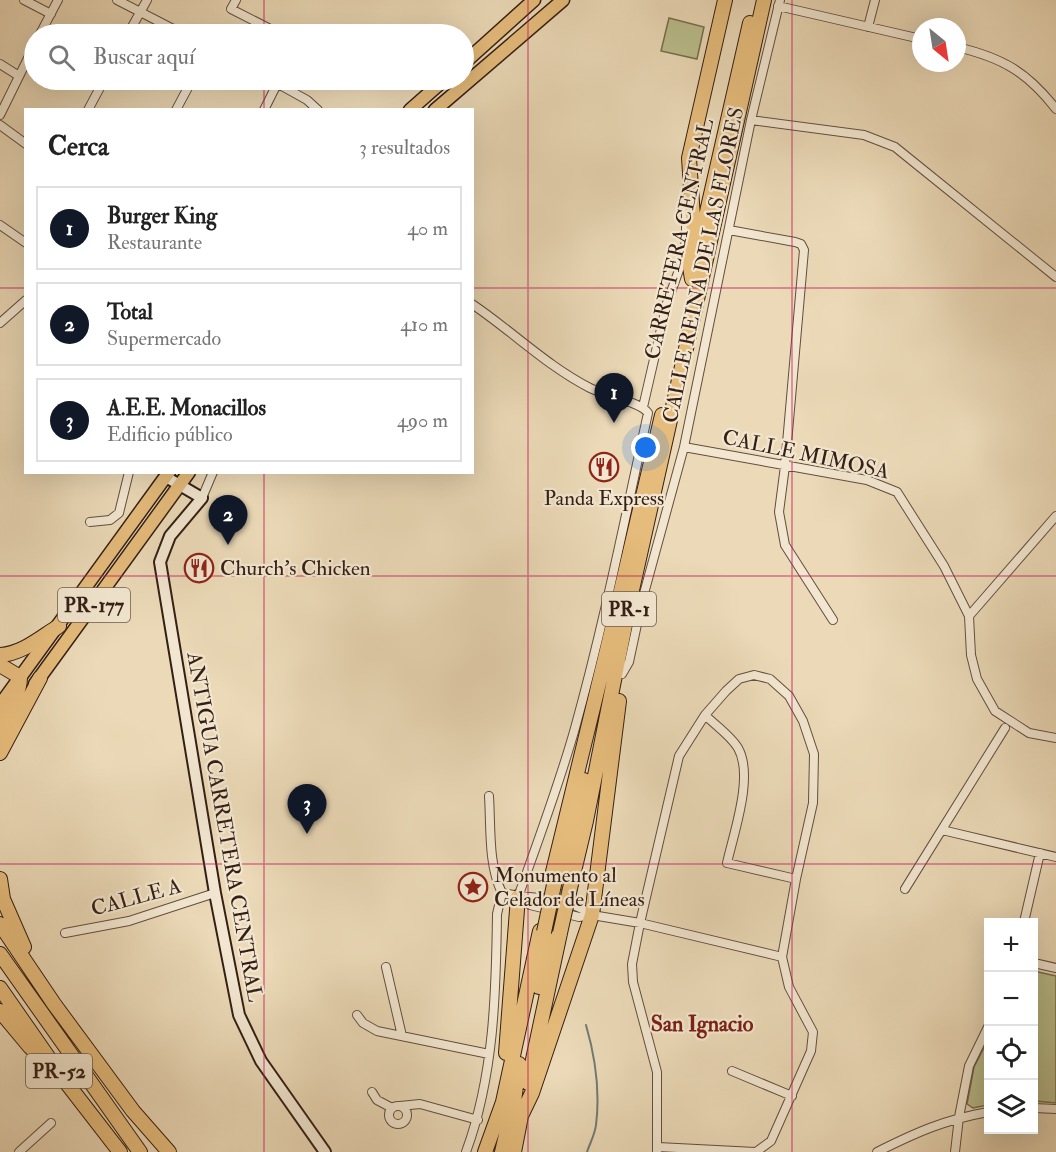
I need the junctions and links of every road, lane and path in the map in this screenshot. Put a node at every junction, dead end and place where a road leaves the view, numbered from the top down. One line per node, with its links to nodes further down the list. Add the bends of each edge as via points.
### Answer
1 (24, 0): 13 (street)
2 (58, 0): 13 (street)
3 (117, 0): 12 (street)
4 (147, 0): 12 (street)
5 (236, 0): 18 (street, via 231,9)
6 (534, 0): 22 (main road)
7 (562, 0): 26 (main road)
8 (718, 0): 14 (highway)
9 (724, 0): 14 (highway)
10 (874, 0): 19 (street)
11 (768, 3): 19 (street); 41 (street, CALLE REINA DE LAS FLORES); 49 (highway, CARRETERA CENTRAL / PR-1); 64 (highway, CARRETERA CENTRAL / PR-1)
12 (140, 12): 16 (street); 17 (street)
13 (51, 14): 15 (street)
14 (720, 17): 44 (highway)
15 (46, 24)
16 (133, 24)
17 (163, 24)
18 (260, 24)
19 (868, 27): 20 (street)
20 (912, 37)
21 (966, 49): 39 (street, via 1011,65 1039,87)
22 (474, 54)
23 (0, 64): 25 (street)
24 (24, 66): 25 (street)
25 (19, 76): 40 (street)
26 (474, 76)
27 (99, 90): 33 (street)
28 (187, 90): 34 (street)
29 (272, 90): 35 (street)
30 (291, 90): 36 (street)
31 (433, 90): 37 (main road)
32 (458, 90): 38 (main road)
33 (89, 108)
34 (177, 108)
35 (265, 108)
36 (316, 108)
37 (412, 108)
38 (437, 108)
39 (1056, 109)
40 (0, 115)
41 (751, 120): 46 (street, CALLE REINA DE LAS FLORES); 48 (street, via 864,135 895,147)
42 (0, 125): 43 (street)
43 (24, 143)
44 (689, 158): 49 (highway, via 694,232); 53 (street, via 685,249 667,303)
45 (0, 225): 47 (street)
46 (729, 230): 54 (street, CALLE REINA DE LAS FLORES); 55 (street, via 795,242 804,250)
47 (24, 242)
48 (1056, 277)
49 (692, 279): 88 (highway, CARRETERA CENTRAL / PR-1, via 612,631)
50 (24, 302): 52 (street)
51 (474, 306): 53 (street, via 567,376)
52 (0, 323)
53 (646, 410): 92 (street, via 586,690)
54 (684, 447): 55 (street, CALLE MIMOSA); 70 (street, CALLE REINA DE LAS FLORES, via 629,662)
55 (785, 466): 65 (street, CALLE MIMOSA, via 867,480 897,492 944,566); 66 (street, via 779,512 785,545)
56 (129, 474): 63 (street, via 119,513 110,520)
57 (165, 474): 60 (street); 67 (main road, PR-177)
58 (188, 474): 60 (main road, PR-177)
59 (212, 474): 61 (street)
60 (180, 486): 61 (street); 72 (main road, PR-177)
61 (202, 498): 90 (street, ANTIGUA CARRETERA CENTRAL, via 170,536 160,561)
62 (1056, 516): 65 (street)
63 (90, 522)
64 (632, 590): 70 (highway, via 636,597); 88 (highway, CARRETERA CENTRAL / PR-1, via 586,821)
65 (969, 616): 74 (street, CALLE MIMOSA, via 977,679)
66 (833, 620)
67 (59, 626): 68 (highway, via 22,649); 71 (main road, PR-177)
68 (0, 655)
69 (0, 665): 71 (highway)
70 (622, 674): 93 (highway)
71 (20, 677): 73 (main road, PR-177); 76 (highway, via 18,693)
72 (40, 678): 79 (main road, PR-177); 81 (highway)
73 (0, 705)
74 (995, 711): 77 (street); 78 (street, CALLE MIMOSA)
75 (705, 715): 87 (street, via 737,747 744,764 744,784 727,864); 87 (street, via 739,679 754,675 770,679 789,696 803,721 814,754 813,803); 95 (street, via 679,756)
76 (0, 721)
77 (1005, 728): 78 (street); 83 (street)
78 (1029, 733): 80 (street, CALLE MIMOSA)
79 (0, 738)
80 (1056, 738)
81 (0, 753)
82 (489, 796): 91 (street, via 494,868)
83 (942, 830): 84 (street); 89 (street)
84 (1040, 853): 85 (street); 94 (street)
85 (1056, 857)
86 (0, 879): 105 (highway, via 3,899 19,937)
87 (796, 879): 100 (street)
88 (561, 880): 97 (highway, CARRETERA CENTRAL / PR-1, bridge); 97 (highway, CARRETERA CENTRAL / PR-1, bridge)
89 (905, 889)
90 (215, 893): 98 (street, CALLE A, via 129,921); 128 (street, ANTIGUA CARRETERA CENTRAL, via 238,1015 261,1061)
91 (502, 893): 92 (street); 110 (street)
92 (518, 897): 93 (street, via 530,905 579,917); 115 (highway)
93 (591, 915): 95 (street); 120 (highway, via 532,1093)
94 (1025, 918)
95 (640, 923): 100 (street); 124 (street, via 632,964 633,982 657,1072)
96 (0, 924): 105 (highway, PR-52)
97 (548, 932): 115 (highway, CARRETERA CENTRAL / PR-1); 120 (highway, CARRETERA CENTRAL / PR-1); 131 (highway)
98 (65, 933)
99 (0, 954): 126 (highway)
100 (782, 957): 114 (street, via 789,987 813,1032 811,1051)
101 (1038, 964): 103 (street)
102 (386, 967): 109 (street)
103 (1056, 968)
104 (0, 988): 112 (highway, PR-52)
105 (54, 1004): 127 (highway, PR-52, via 133,1111)
106 (0, 1011): 112 (highway)
107 (357, 1015): 109 (street, via 377,1032)
108 (984, 1035): 119 (street, via 969,1066)
109 (402, 1036): 110 (street)
110 (489, 1054): 121 (street)
111 (732, 1071): 114 (street)
112 (62, 1077): 125 (highway, PR-52)
113 (372, 1092): 121 (street, via 377,1100 396,1107 420,1104)
114 (792, 1096): 133 (street, via 771,1141)
115 (503, 1102): 130 (highway, CARRETERA CENTRAL / PR-1)
116 (1038, 1108): 117 (street)
117 (1056, 1109)
118 (984, 1113): 119 (street)
119 (959, 1117): 134 (street); 135 (street)
120 (520, 1118): 132 (highway, CARRETERA CENTRAL / PR-1)
121 (478, 1120): 129 (street)
122 (51, 1123): 123 (street)
123 (24, 1150)
124 (658, 1150): 133 (street)
125 (120, 1152)
126 (140, 1152)
127 (169, 1152)
128 (325, 1152)
129 (466, 1152)
130 (485, 1152)
131 (502, 1152)
132 (514, 1152)
133 (756, 1152)
134 (877, 1152)
135 (955, 1152)

